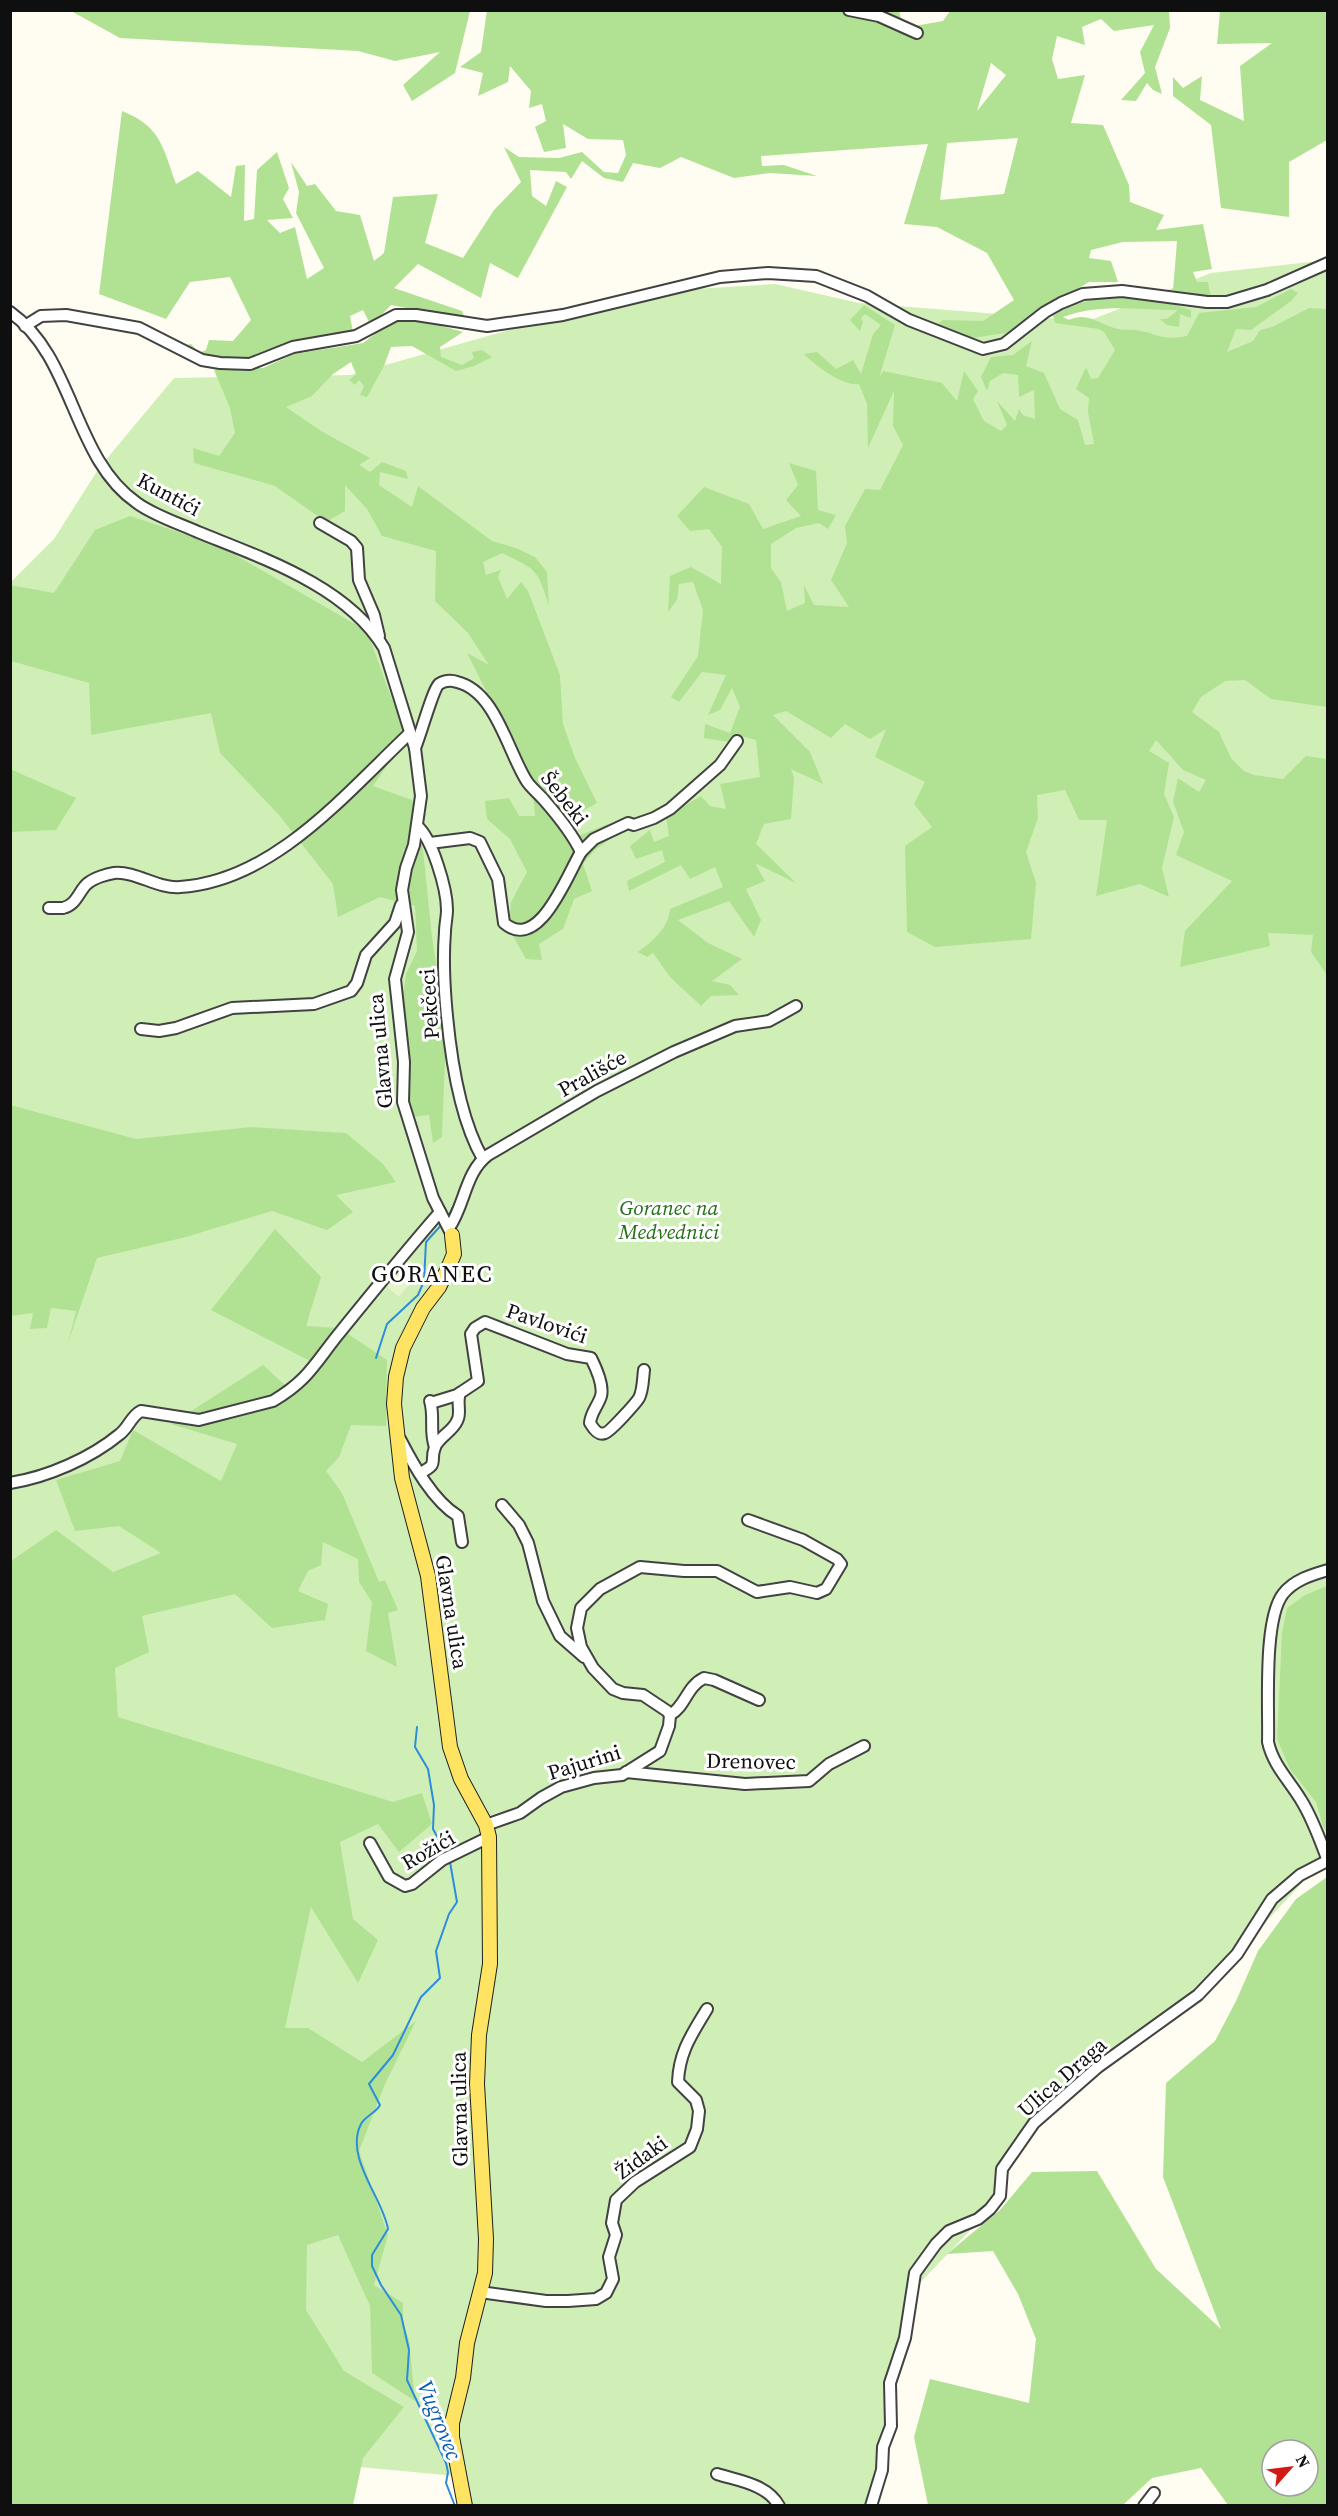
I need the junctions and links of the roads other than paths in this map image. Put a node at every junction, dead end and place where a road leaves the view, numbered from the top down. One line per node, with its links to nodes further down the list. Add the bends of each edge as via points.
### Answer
1 (849, 10): 2 (street, via 879,16)
2 (917, 33)
3 (1328, 263): 5 (street, via 1267,290 1227,302 1122,291 1083,294 1045,312 1004,344 983,349 909,320 867,296 816,276 768,273 720,277 563,315 487,326 396,315 356,336 293,347 250,364 202,360 140,328 66,315 40,316)
4 (10, 312): 5 (street, Kuntići)
5 (26, 326): 7 (street, Kuntići, via 71,398 93,454 121,491 166,518 310,580)
6 (320, 523): 7 (street, Kuntići, via 357,548 359,580)
7 (379, 639): 8 (street, Kuntići)
8 (410, 733): 10 (street, Kuntići); 15 (street, via 317,820 250,869 178,887 111,873 87,883 69,905)
9 (736, 741): 13 (street, Šebeki, via 720,765 670,809 594,839)
10 (415, 748): 11 (street, Glavna ulica, via 422,796); 13 (street, Šebeki, via 438,685 450,680 480,693 526,781 565,825)
11 (417, 826): 12 (street, Pekčeci); 14 (street, Glavna ulica, via 402,890)
12 (430, 843): 13 (street, via 470,838 480,842 498,879 504,923 518,931 528,930 541,919 561,892); 18 (street, Pekčeci, via 447,910 445,982 460,1104)
13 (580, 852)
14 (404, 904): 17 (street, Glavna ulica, via 400,905 395,923 366,955 351,991 314,1004 232,1008 176,1028); 19 (street, Glavna ulica, via 408,932 395,979 404,1062 403,1102 433,1198)
15 (49, 908)
16 (796, 1006): 18 (street, Prališće, via 769,1021 735,1026 645,1066)
17 (141, 1029)
18 (483, 1159): 19 (street, Prališće, via 470,1179 458,1215)
19 (446, 1223): 22 (main road, Glavna ulica, via 454,1254 403,1348 394,1404); 25 (street, Prališće, via 391,1268 300,1383 273,1401 199,1420 139,1412 122,1433 97,1452)
20 (644, 1370): 21 (street, Pavlovići, via 637,1401 601,1434 590,1423 601,1396 591,1358 567,1354 486,1322 471,1334 478,1381)
21 (460, 1393): 23 (street, via 457,1423); 23 (street, via 431,1402)
22 (397, 1434): 24 (street); 35 (main road, Glavna ulica, via 402,1478 428,1576 450,1747)
23 (435, 1447): 24 (street, via 434,1462)
24 (420, 1473): 28 (street, via 458,1516)
25 (10, 1483)
26 (502, 1505): 30 (street, via 528,1542 543,1601 560,1636)
27 (748, 1520): 30 (street, via 803,1540 837,1559 841,1564 839,1570 826,1589 817,1593 790,1587 757,1592 717,1571 640,1567 600,1589 581,1608 577,1628)
28 (462, 1542)
29 (1328, 1570): 37 (street, via 1292,1584 1276,1605 1270,1652 1268,1742 1271,1755 1316,1829)
30 (585, 1657): 32 (street, via 612,1689 643,1695)
31 (759, 1700): 32 (street, via 704,1678 689,1689 678,1710)
32 (670, 1715): 34 (street, Pajurini, via 660,1751)
33 (864, 1746): 34 (street, Drenovec, via 829,1764 809,1781 745,1784)
34 (626, 1773): 35 (street, Pajurini, via 561,1787)
35 (487, 1831): 36 (street, Rožići, via 405,1886 389,1877); 39 (main road, Glavna ulica, via 490,1964 479,2036 477,2084 486,2239)
36 (370, 1843)
37 (1327, 1861): 44 (street, Ulica Draga, via 1300,1875 1272,1899 1237,1954 1198,1995 1098,2067 1034,2123 1002,2169 1000,2196 990,2209 978,2219 949,2231 920,2265 915,2273 905,2338 890,2383 891,2426)
38 (707, 2009): 39 (street, Židaki, via 681,2056 678,2082 696,2100 697,2129 690,2147 644,2175 616,2200 612,2223 616,2235 609,2257 614,2279 606,2293 596,2299 546,2301)
39 (480, 2292): 42 (main road, Glavna ulica, via 452,2423)
40 (717, 2474): 43 (street, via 761,2488)
41 (1154, 2493): 45 (street)
42 (465, 2505)
43 (779, 2505)
44 (871, 2505)
45 (1144, 2505)

